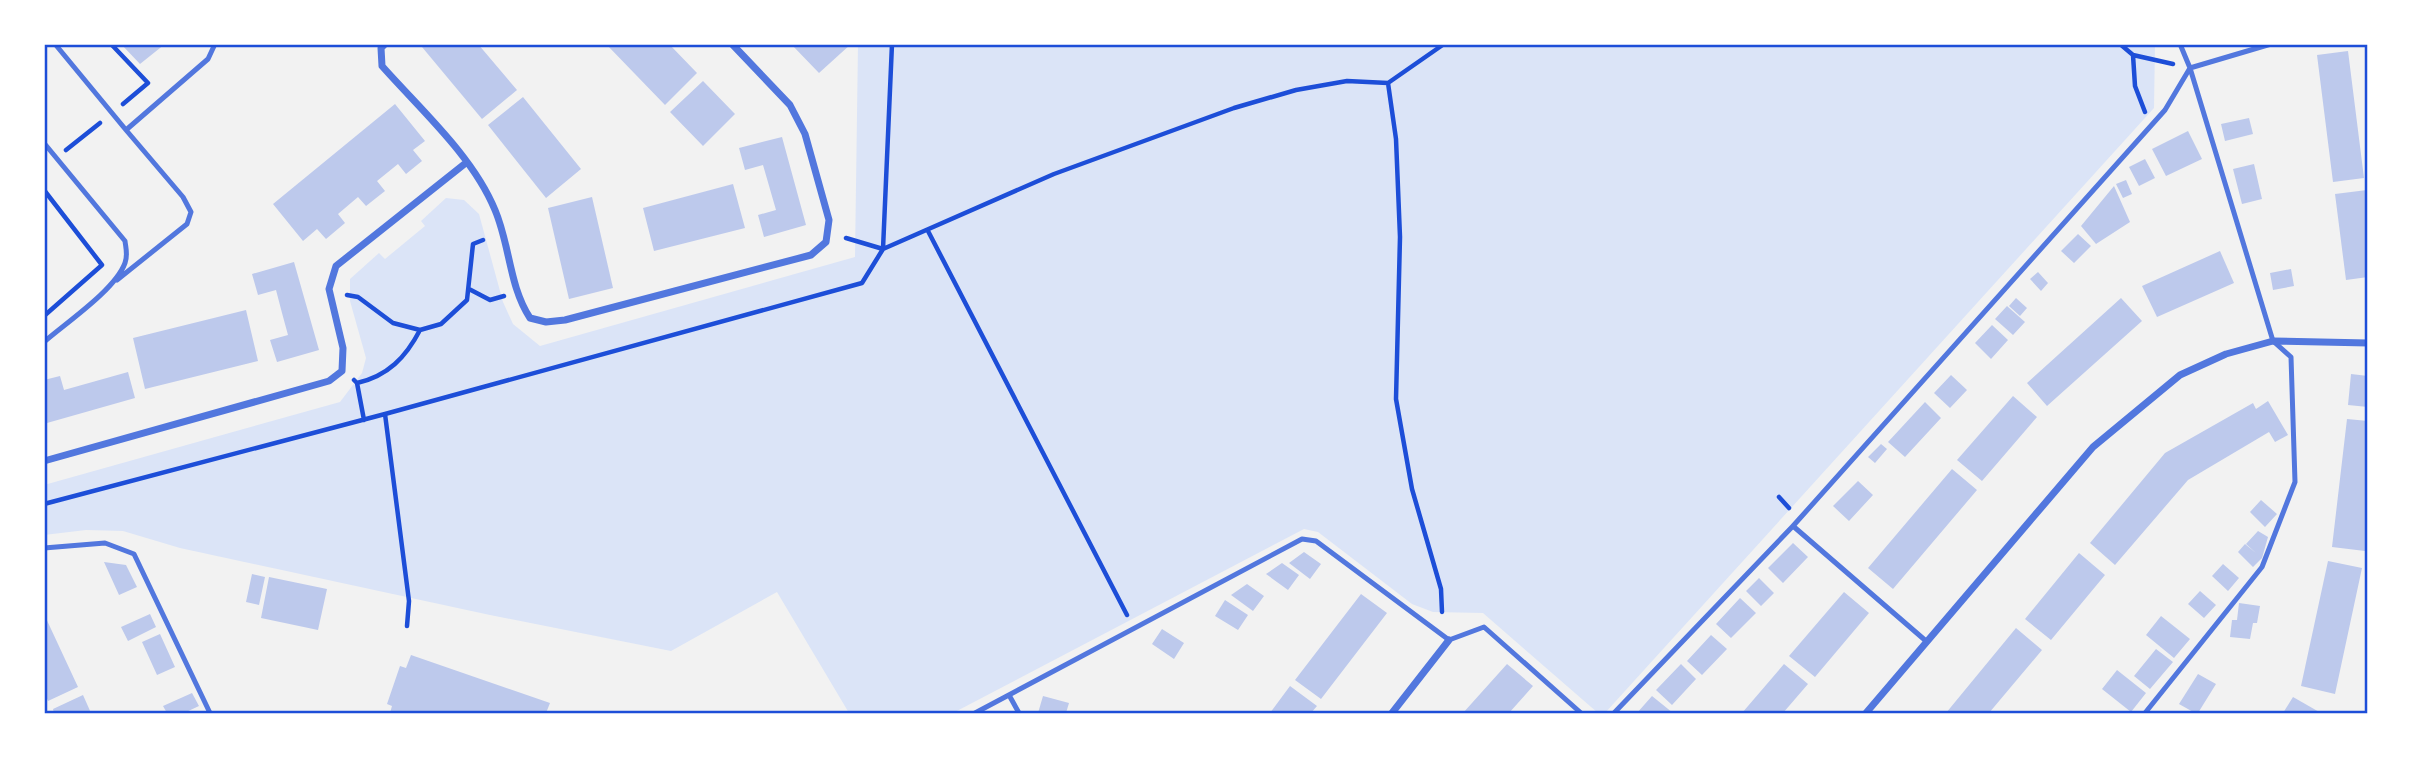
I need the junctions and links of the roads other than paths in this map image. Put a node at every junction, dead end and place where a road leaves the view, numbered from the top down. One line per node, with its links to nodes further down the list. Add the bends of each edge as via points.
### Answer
1 (55, 44): 8 (lane)
2 (215, 44): 8 (lane, via 208,59)
3 (385, 44): 10 (street, via 382,66)
4 (732, 44): 10 (street, via 790,105 805,134 829,219 826,242 811,255 565,320 530,318 520,304 496,210)
5 (2180, 44): 7 (lane)
6 (2272, 44): 7 (lane)
7 (2190, 68): 12 (lane); 16 (lane, via 2165,110)
8 (126, 130): 11 (lane, via 191,212 187,224)
9 (44, 143): 11 (lane, via 125,241 126,261)
10 (467, 162): 15 (street, via 335,266 329,289 343,348 342,371 329,381)
11 (115, 281): 13 (lane)
12 (2273, 341): 14 (street); 19 (street, via 2226,354 2180,375 2093,447); 28 (lane, via 2291,357 2295,482 2262,566)
13 (44, 342)
14 (2368, 343)
15 (44, 461)
16 (1793, 526): 19 (lane); 26 (lane)
17 (44, 548): 21 (lane, via 105,543 134,554)
18 (1449, 640): 20 (lane, via 1316,541 1302,539); 24 (street); 25 (lane, via 1484,627)
19 (1926, 641): 27 (street)
20 (1009, 695): 22 (lane); 23 (lane)
21 (210, 713)
22 (975, 713)
23 (1019, 713)
24 (1392, 713)
25 (1581, 713)
26 (1614, 713)
27 (1866, 713)
28 (2146, 713)

